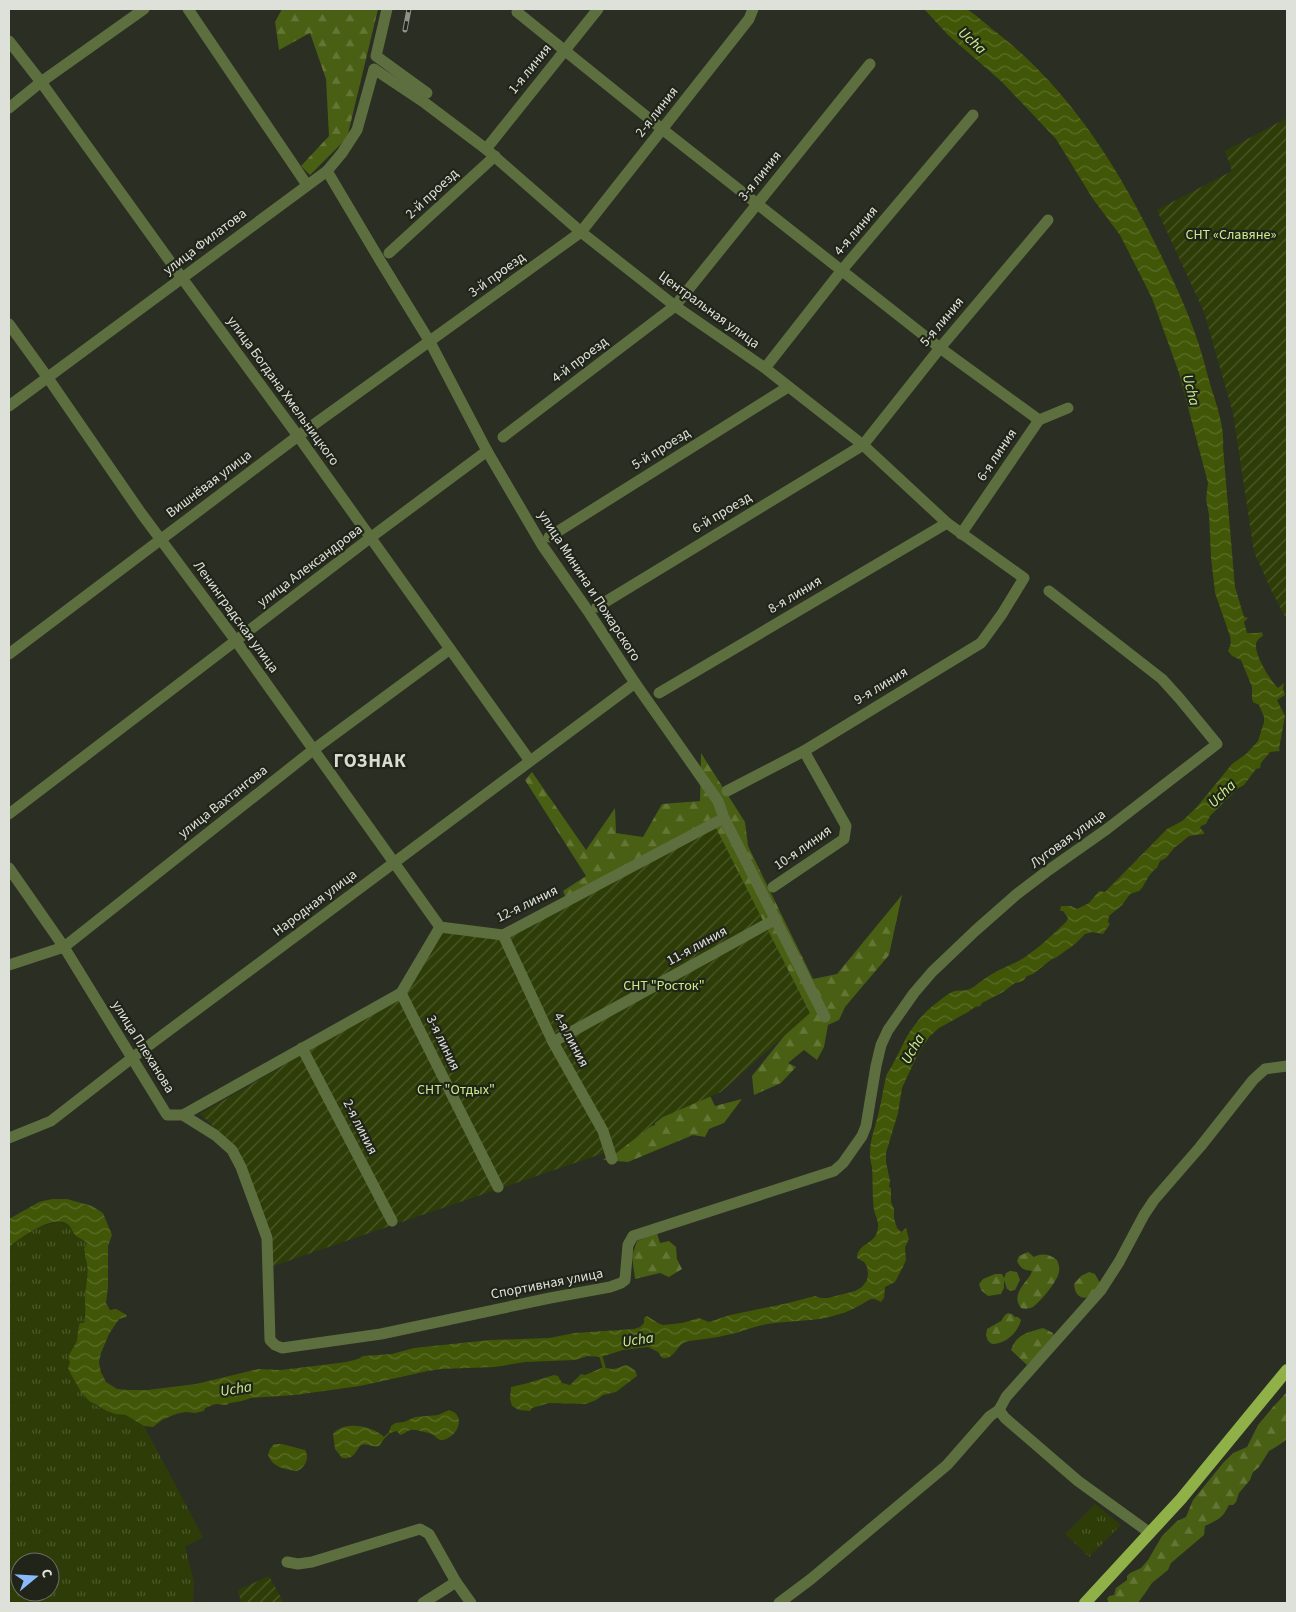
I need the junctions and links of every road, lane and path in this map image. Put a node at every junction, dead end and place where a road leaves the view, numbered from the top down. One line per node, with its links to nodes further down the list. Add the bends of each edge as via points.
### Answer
1 (144, 9): 11 (street)
2 (188, 9): 19 (street)
3 (388, 9): 12 (street, via 376,56)
4 (598, 9): 8 (street, 1-я линия)
5 (753, 9): 15 (street, 2-я линия, via 749,19)
6 (517, 12): 8 (street)
7 (9, 41): 11 (street, улица Богдана Хмельницкого)
8 (565, 50): 15 (street); 16 (street, 1-я линия)
9 (870, 64): 20 (street, 3-я линия)
10 (374, 69): 16 (street, Центральная улица, via 425,102); 18 (street, улица Филатова, via 357,130)
11 (42, 82): 13 (street); 25 (street, улица Богдана Хмельницкого)
12 (427, 93)
13 (9, 108)
14 (973, 115): 24 (street, 4-я линия)
15 (662, 129): 20 (street); 22 (street, 2-я линия)
16 (486, 149): 17 (street, Центральная улица)
17 (495, 156): 22 (street, Центральная улица); 23 (street, 2-й проезд)
18 (327, 171): 19 (street, улица Филатова); 28 (street, улица Минина и Пожарского)
19 (307, 185): 25 (street, улица Филатова)
20 (757, 204): 24 (street); 26 (street, 3-я линия)
21 (1048, 220): 29 (street, 5-я линия)
22 (581, 232): 26 (street, Центральная улица); 28 (street, 3-й проезд)
23 (389, 253)
24 (842, 270): 29 (street); 30 (street, 4-я линия)
25 (182, 278): 31 (street, улица Филатова); 36 (street, улица Богдана Хмельницкого)
26 (675, 306): 30 (street, Центральная улица); 37 (street, 4-й проезд)
27 (9, 324): 31 (street, Ленинградская улица)
28 (430, 342): 36 (street, Вишнёвая улица); 39 (street, улица Минина и Пожарского)
29 (940, 348): 35 (street); 38 (street, 5-я линия)
30 (765, 368): 32 (street, Центральная улица)
31 (48, 378): 33 (street, улица Филатова); 44 (street, Ленинградская улица)
32 (788, 387): 38 (street, Центральная улица); 42 (street, 5-й проезд)
33 (9, 406)
34 (1068, 408): 35 (street)
35 (1039, 420): 41 (street, 6-я линия)
36 (298, 436): 43 (street, улица Богдана Хмельницкого); 44 (street, Вишнёвая улица)
37 (503, 437)
38 (863, 445): 40 (street, Центральная улица); 47 (street, 6-й проезд)
39 (487, 451): 43 (street, улица Александрова); 51 (street, улица Минина и Пожарского, via 542,545)
40 (948, 522): 41 (street, Центральная улица); 52 (street, 8-я линия)
41 (961, 534): 45 (street, Центральная улица)
42 (549, 537)
43 (370, 538): 48 (street, улица Александрова); 49 (street, улица Богдана Хмельницкого)
44 (161, 539): 48 (street, Ленинградская улица); 50 (street, Вишнёвая улица)
45 (1024, 578): 54 (street, 9-я линия, via 980,643)
46 (1049, 591): 76 (street, Луговая улица, via 1162,679 1217,744 1017,894 932,972 898,1014 881,1045 866,1126)
47 (597, 607)
48 (236, 641): 53 (street, Ленинградская улица); 57 (street, улица Александрова)
49 (450, 649): 53 (street, улица Вахтангова); 55 (street, улица Богдана Хмельницкого)
50 (9, 654)
51 (635, 684): 55 (street, Народная улица); 58 (street, улица Минина и Пожарского, via 718,801)
52 (659, 693)
53 (313, 750): 59 (street, Ленинградская улица); 65 (street, улица Вахтангова)
54 (804, 751): 56 (street, 9-я линия); 61 (street, 10-я линия, via 846,826 844,839)
55 (530, 761): 59 (street, Народная улица)
56 (727, 791)
57 (9, 814)
58 (724, 818): 62 (street, улица Минина и Пожарского); 64 (street, 12-я линия)
59 (394, 863): 63 (street, Ленинградская улица); 71 (street, Народная улица)
60 (9, 868): 65 (street, улица Плеханова)
61 (773, 887)
62 (776, 919): 68 (street, улица Минина и Пожарского); 69 (street, 11-я линия)
63 (440, 927): 64 (street, 12-я линия); 67 (street)
64 (503, 935): 69 (street, 4-я линия)
65 (64, 948): 66 (street, улица Вахтангова); 71 (street, улица Плеханова)
66 (9, 965)
67 (401, 993): 70 (street); 77 (street, 3-я линия)
68 (825, 1017)
69 (553, 1042): 75 (street, 4-я линия, via 604,1131)
70 (302, 1048): 73 (street); 78 (street, 2-я линия)
71 (132, 1058): 73 (street, улица Плеханова, via 167,1115); 74 (street, Народная улица, via 50,1121)
72 (1287, 1066): 81 (street, via 1265,1068 1253,1080 1206,1141 1154,1200 1101,1290 1006,1397)
73 (183, 1115): 79 (street, улица Плеханова, via 232,1150 241,1167 266,1238)
74 (9, 1138)
75 (612, 1159)
76 (844, 1163): 79 (street, Спортивная улица, via 834,1171 633,1236 628,1245 625,1280 610,1287 381,1334 282,1348)
77 (498, 1188)
78 (392, 1220)
79 (270, 1340)
80 (1287, 1370): 82 (main road)
81 (1000, 1410): 82 (street, via 1054,1462); 87 (street, via 990,1416 947,1465)
82 (1150, 1534): 88 (main road)
83 (287, 1562): 84 (street, via 312,1562 420,1529 429,1534)
84 (456, 1582): 85 (street); 86 (street)
85 (423, 1603)
86 (471, 1603)
87 (779, 1603)
88 (1085, 1603)

